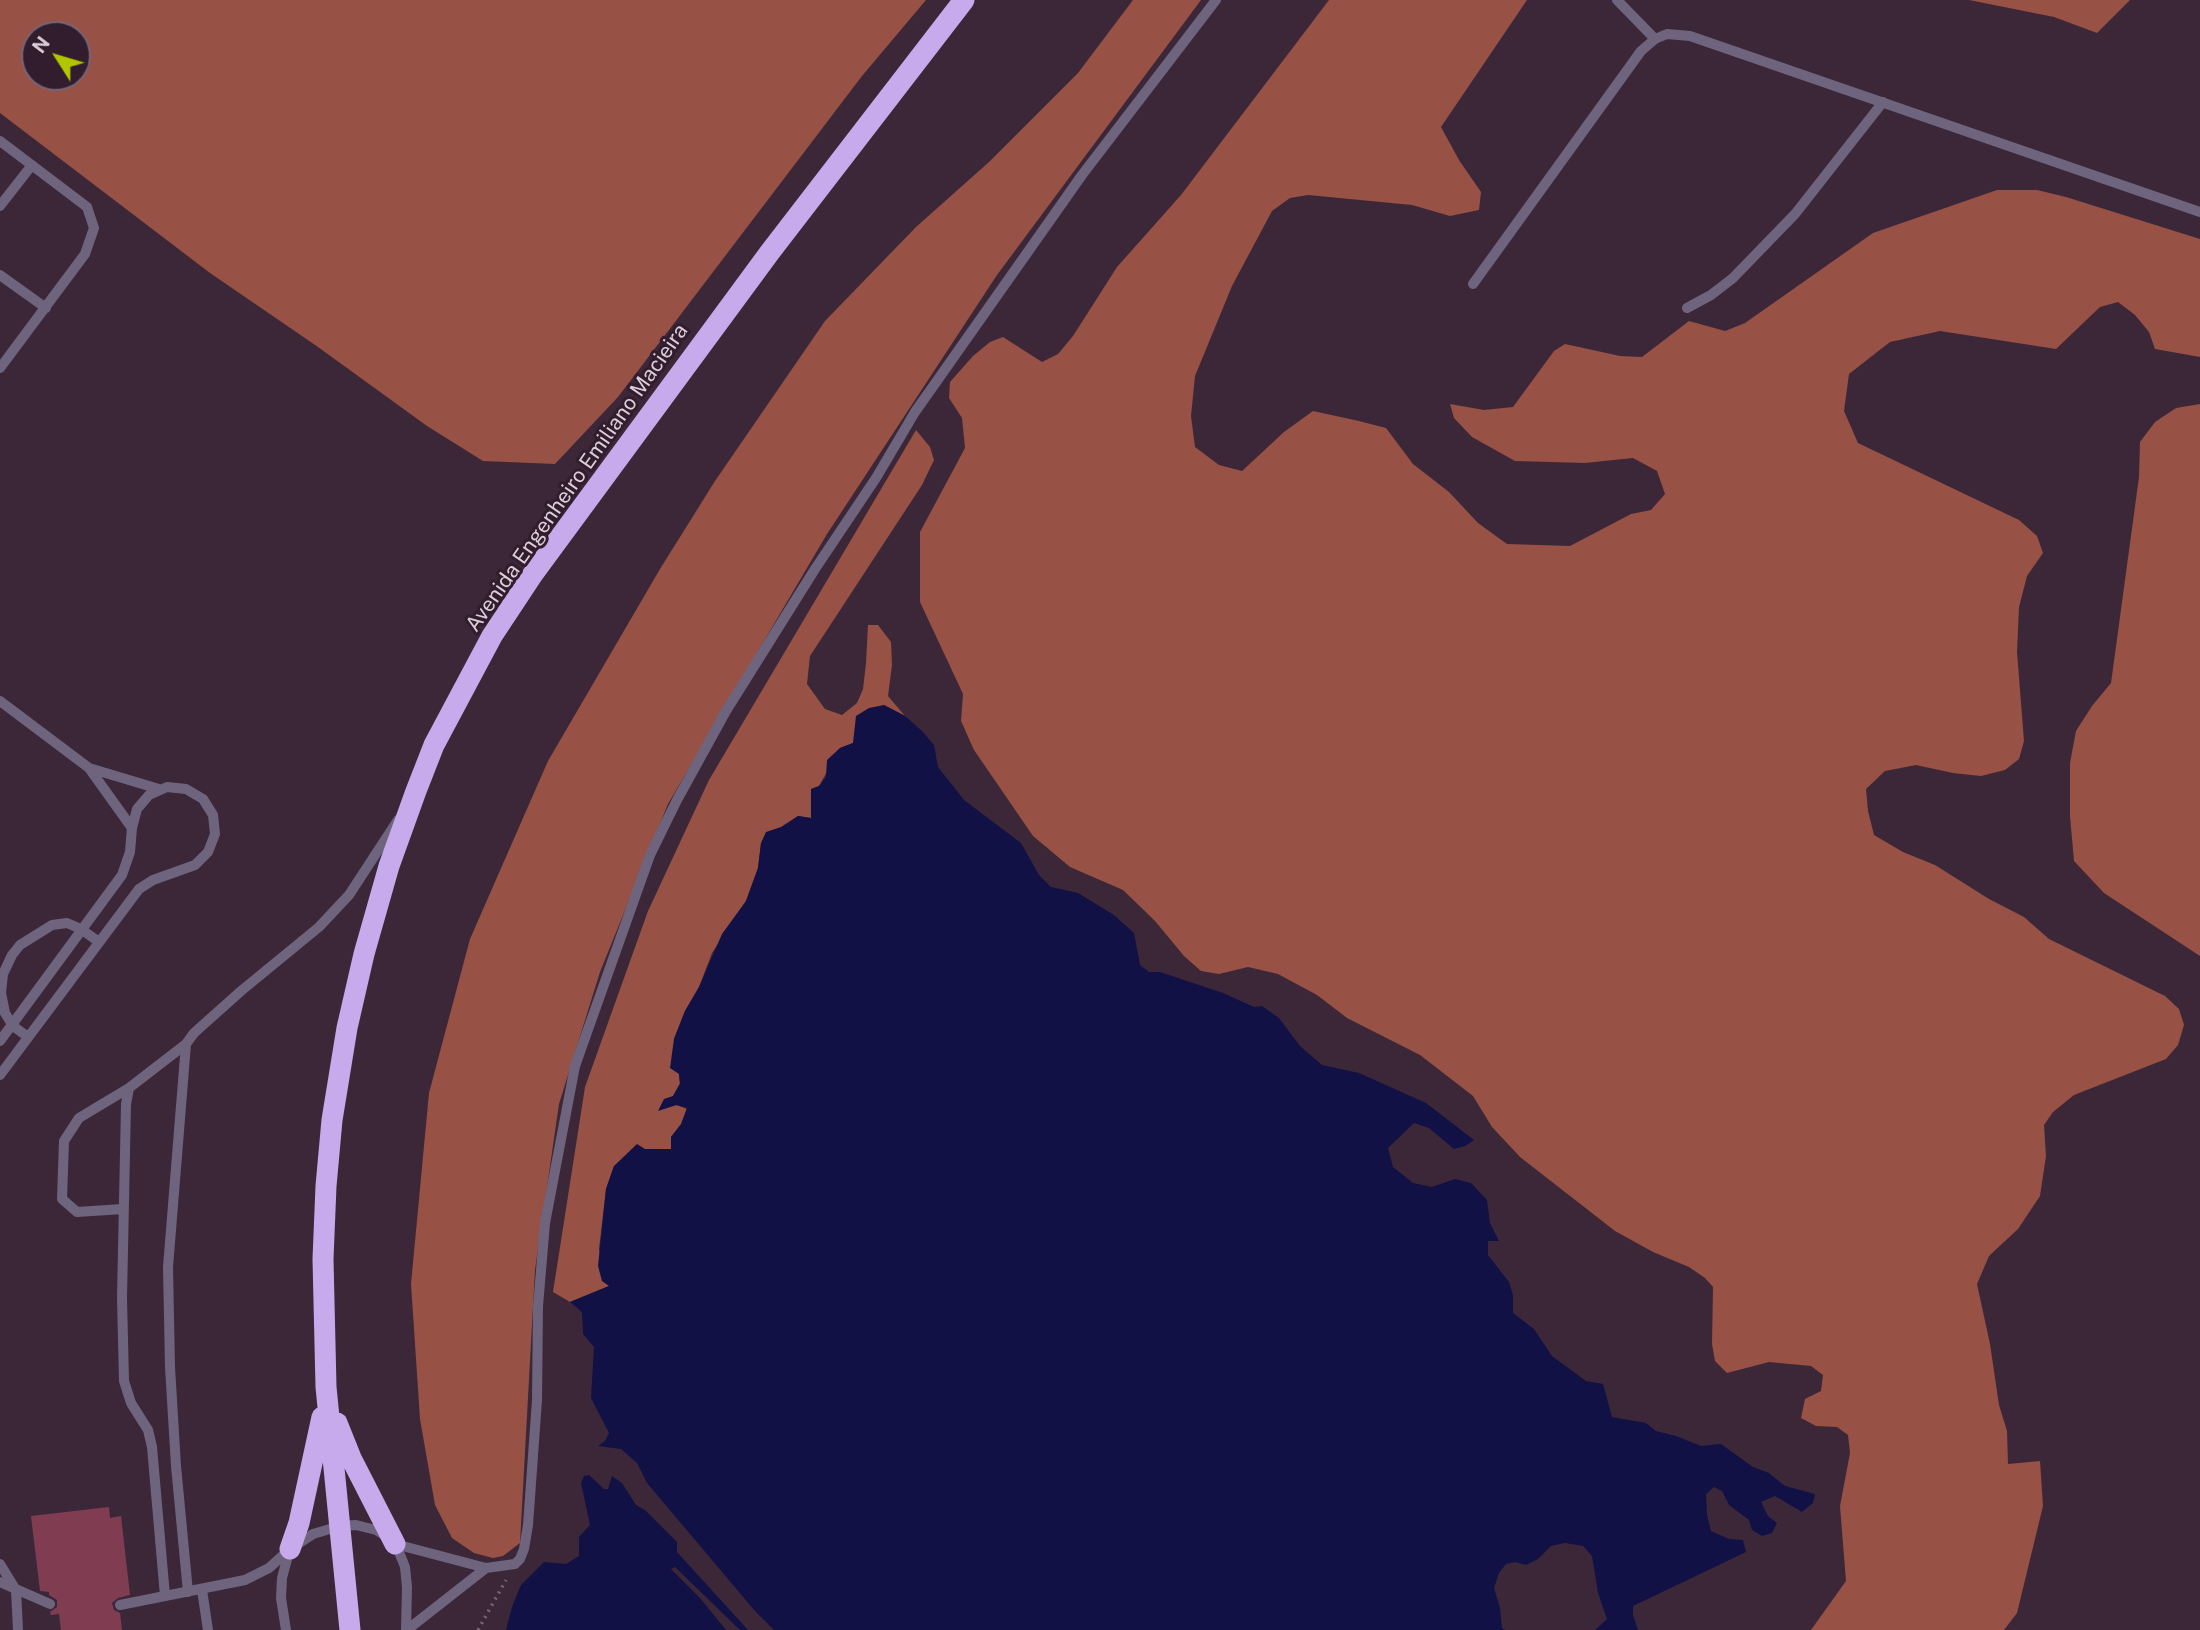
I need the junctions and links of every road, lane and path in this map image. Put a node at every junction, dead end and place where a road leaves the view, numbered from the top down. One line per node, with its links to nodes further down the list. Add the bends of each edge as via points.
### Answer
1 (964, 0): 18 (highway, Avenida Engenheiro Emiliano Macieira, via 770,251 533,574 492,636 434,745)
2 (1216, 0): 34 (lane, via 1082,175 915,412 726,710 650,855 575,1066 545,1223 528,1525 524,1549)
3 (1617, 0): 4 (lane)
4 (1655, 39): 5 (lane, via 1667,34 1690,36); 11 (lane, via 1641,51)
5 (1883, 102): 9 (lane); 13 (lane, via 1795,214 1732,278)
6 (0, 141): 7 (lane)
7 (33, 165): 8 (lane); 12 (lane, via 87,207 94,228 85,254)
8 (0, 206)
9 (2200, 212)
10 (0, 275): 12 (lane)
11 (1473, 284)
12 (46, 307): 14 (lane)
13 (1687, 309)
14 (0, 368)
15 (0, 701): 16 (lane)
16 (89, 768): 17 (lane); 19 (lane)
17 (159, 789): 19 (lane, via 137,809); 21 (lane, via 186,789 203,799 213,815 215,834 208,852 195,865 139,889)
18 (416, 791): 25 (lane, via 349,895); 29 (highway, Avenida Engenheiro Emiliano Macieira, via 364,954 334,1107 323,1259)
19 (132, 828): 20 (lane, via 122,875)
20 (82, 929): 21 (lane); 22 (lane); 22 (lane, via 67,923 52,925 12,955 1,993)
21 (99, 942): 23 (lane)
22 (13, 1026): 23 (lane); 24 (lane)
23 (29, 1037): 26 (lane)
24 (0, 1041)
25 (186, 1044): 27 (lane); 39 (lane, via 168,1267 176,1466)
26 (0, 1075)
27 (129, 1088): 28 (lane); 28 (lane, via 79,1118 65,1141 62,1187 62,1199 77,1212)
28 (123, 1209): 40 (lane, via 124,1381 152,1447)
29 (326, 1387): 30 (highway, Avenida Engenheiro Emiliano Macieira); 31 (highway, via 351,1458); 32 (highway, via 319,1438)
30 (340, 1526): 31 (lane, via 376,1530); 32 (lane, via 313,1534); 46 (highway, Avenida Engenheiro Emiliano Macieira)
31 (395, 1544): 35 (lane); 47 (lane, via 405,1567)
32 (290, 1549): 38 (lane, via 258,1575); 45 (lane, via 281,1598)
33 (0, 1564): 37 (lane)
34 (515, 1564): 35 (lane); 48 (path)
35 (486, 1568): 47 (lane)
36 (0, 1582): 37 (lane)
37 (16, 1590): 41 (lane); 43 (lane)
38 (202, 1590): 39 (lane); 44 (lane)
39 (188, 1592): 40 (lane)
40 (164, 1596): 42 (lane)
41 (50, 1604)
42 (120, 1605)
43 (18, 1630)
44 (208, 1630)
45 (286, 1630)
46 (350, 1630)
47 (407, 1630)
48 (478, 1630)

